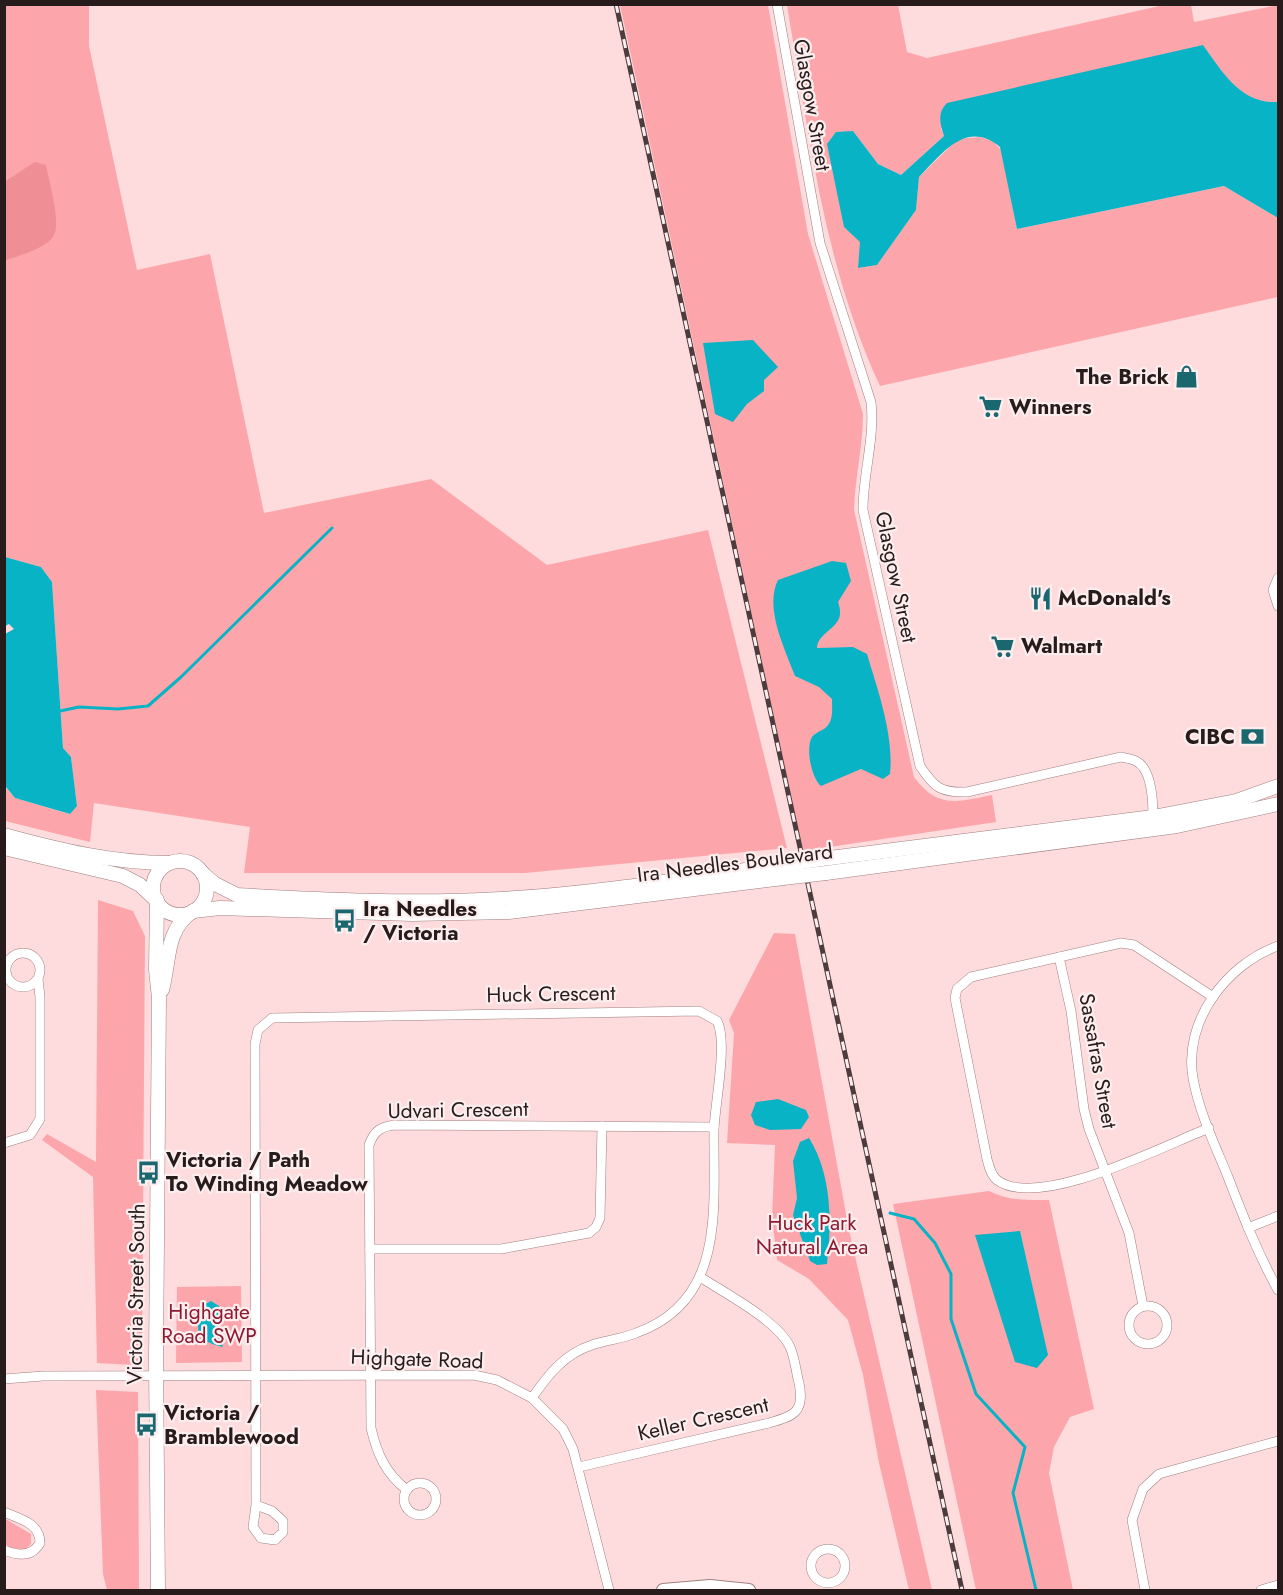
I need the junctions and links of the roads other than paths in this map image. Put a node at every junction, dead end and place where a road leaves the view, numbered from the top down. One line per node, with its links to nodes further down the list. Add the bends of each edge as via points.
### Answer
1 (777, 4): 6 (street, Glasgow Street, via 820,243 871,402 871,455 863,487 863,510 920,766 933,785 952,792 967,792 1122,757 1137,761 1145,770)
2 (1278, 578): 3 (street, via 1273,590)
3 (1278, 606)
4 (1278, 786): 6 (main road, Ira Needles Boulevard, via 1236,801)
5 (1278, 804): 10 (main road, Ira Needles Boulevard, bridge, via 1177,826 826,873)
6 (1153, 817): 10 (main road, Ira Needles Boulevard, bridge, via 822,859)
7 (4, 835): 9 (main road, via 86,855)
8 (4, 848): 12 (main road, via 123,876)
9 (170, 863): 11 (main road, via 187,862); 12 (main road, via 156,878)
10 (782, 872): 11 (main road, Ira Needles Boulevard, via 502,899 419,902 237,895); 13 (main road, Ira Needles Boulevard, via 509,912 412,914 220,908)
11 (203, 874): 13 (main road, via 206,894)
12 (157, 900): 13 (main road, via 171,913); 18 (main road, Victoria Street South)
13 (191, 912): 18 (main road, Victoria Street South, via 172,933)
14 (1278, 946): 17 (street, via 1241,965)
15 (1059, 957): 17 (street, via 1121,942 1134,945); 23 (street, Sassafras Street, via 1071,1011 1084,1109); 23 (street, via 971,977 957,989 956,1006 987,1160 991,1172 1009,1186 1058,1187)
16 (38, 979): 22 (street, via 40,1119 30,1135)
17 (1213, 997): 21 (street, via 1196,1033 1192,1075)
18 (159, 998): 32 (main road, Victoria Street South)
19 (602, 1126): 20 (street, Udvari Crescent); 26 (street, via 600,1218 589,1233 501,1249); 26 (street, Udvari Crescent, via 380,1128 369,1145)
20 (714, 1127): 27 (street, Huck Crescent, via 713,1237); 31 (street, Huck Crescent, via 721,1031 712,1016 699,1011 272,1018 258,1030 255,1044)
21 (1209, 1128): 23 (street); 25 (street)
22 (4, 1143)
23 (1104, 1170): 29 (street, Sassafras Street, via 1129,1233)
24 (1278, 1216): 25 (street)
25 (1248, 1228): 28 (street)
26 (370, 1250): 30 (street, Udvari Crescent)
27 (700, 1277): 34 (street, Huck Crescent, via 689,1294 656,1323 638,1333 591,1345 564,1359); 36 (street, Keller Crescent, via 786,1340 801,1393 798,1409 769,1423)
28 (1278, 1290)
29 (1143, 1306): 29 (street, via 1132,1313 1129,1328 1135,1340 1154,1343 1166,1331 1166,1319 1157,1308)
30 (370, 1374): 31 (street, Highgate Road); 34 (street, Highgate Road, via 474,1375 497,1380); 37 (street, Udvari Crescent, via 369,1411 374,1442 386,1469)
31 (255, 1375): 32 (street, Highgate Road); 38 (street, Huck Crescent)
32 (156, 1377): 33 (street, Highgate Road); 43 (main road, Victoria Street South)
33 (4, 1379)
34 (532, 1398): 36 (street, Highgate Road, via 562,1429)
35 (1278, 1441): 48 (street, via 1159,1474 1143,1489 1132,1520)
36 (579, 1467): 44 (street, Highgate Road)
37 (407, 1490)
38 (256, 1505)
39 (4, 1512): 40 (street, via 33,1525 40,1543 23,1555)
40 (4, 1550)
41 (819, 1581): 47 (street)
42 (1278, 1585): 49 (street)
43 (158, 1590)
44 (609, 1590)
45 (664, 1590): 46 (street, via 710,1586)
46 (749, 1590)
47 (814, 1590)
48 (1145, 1590)
49 (1261, 1590)

